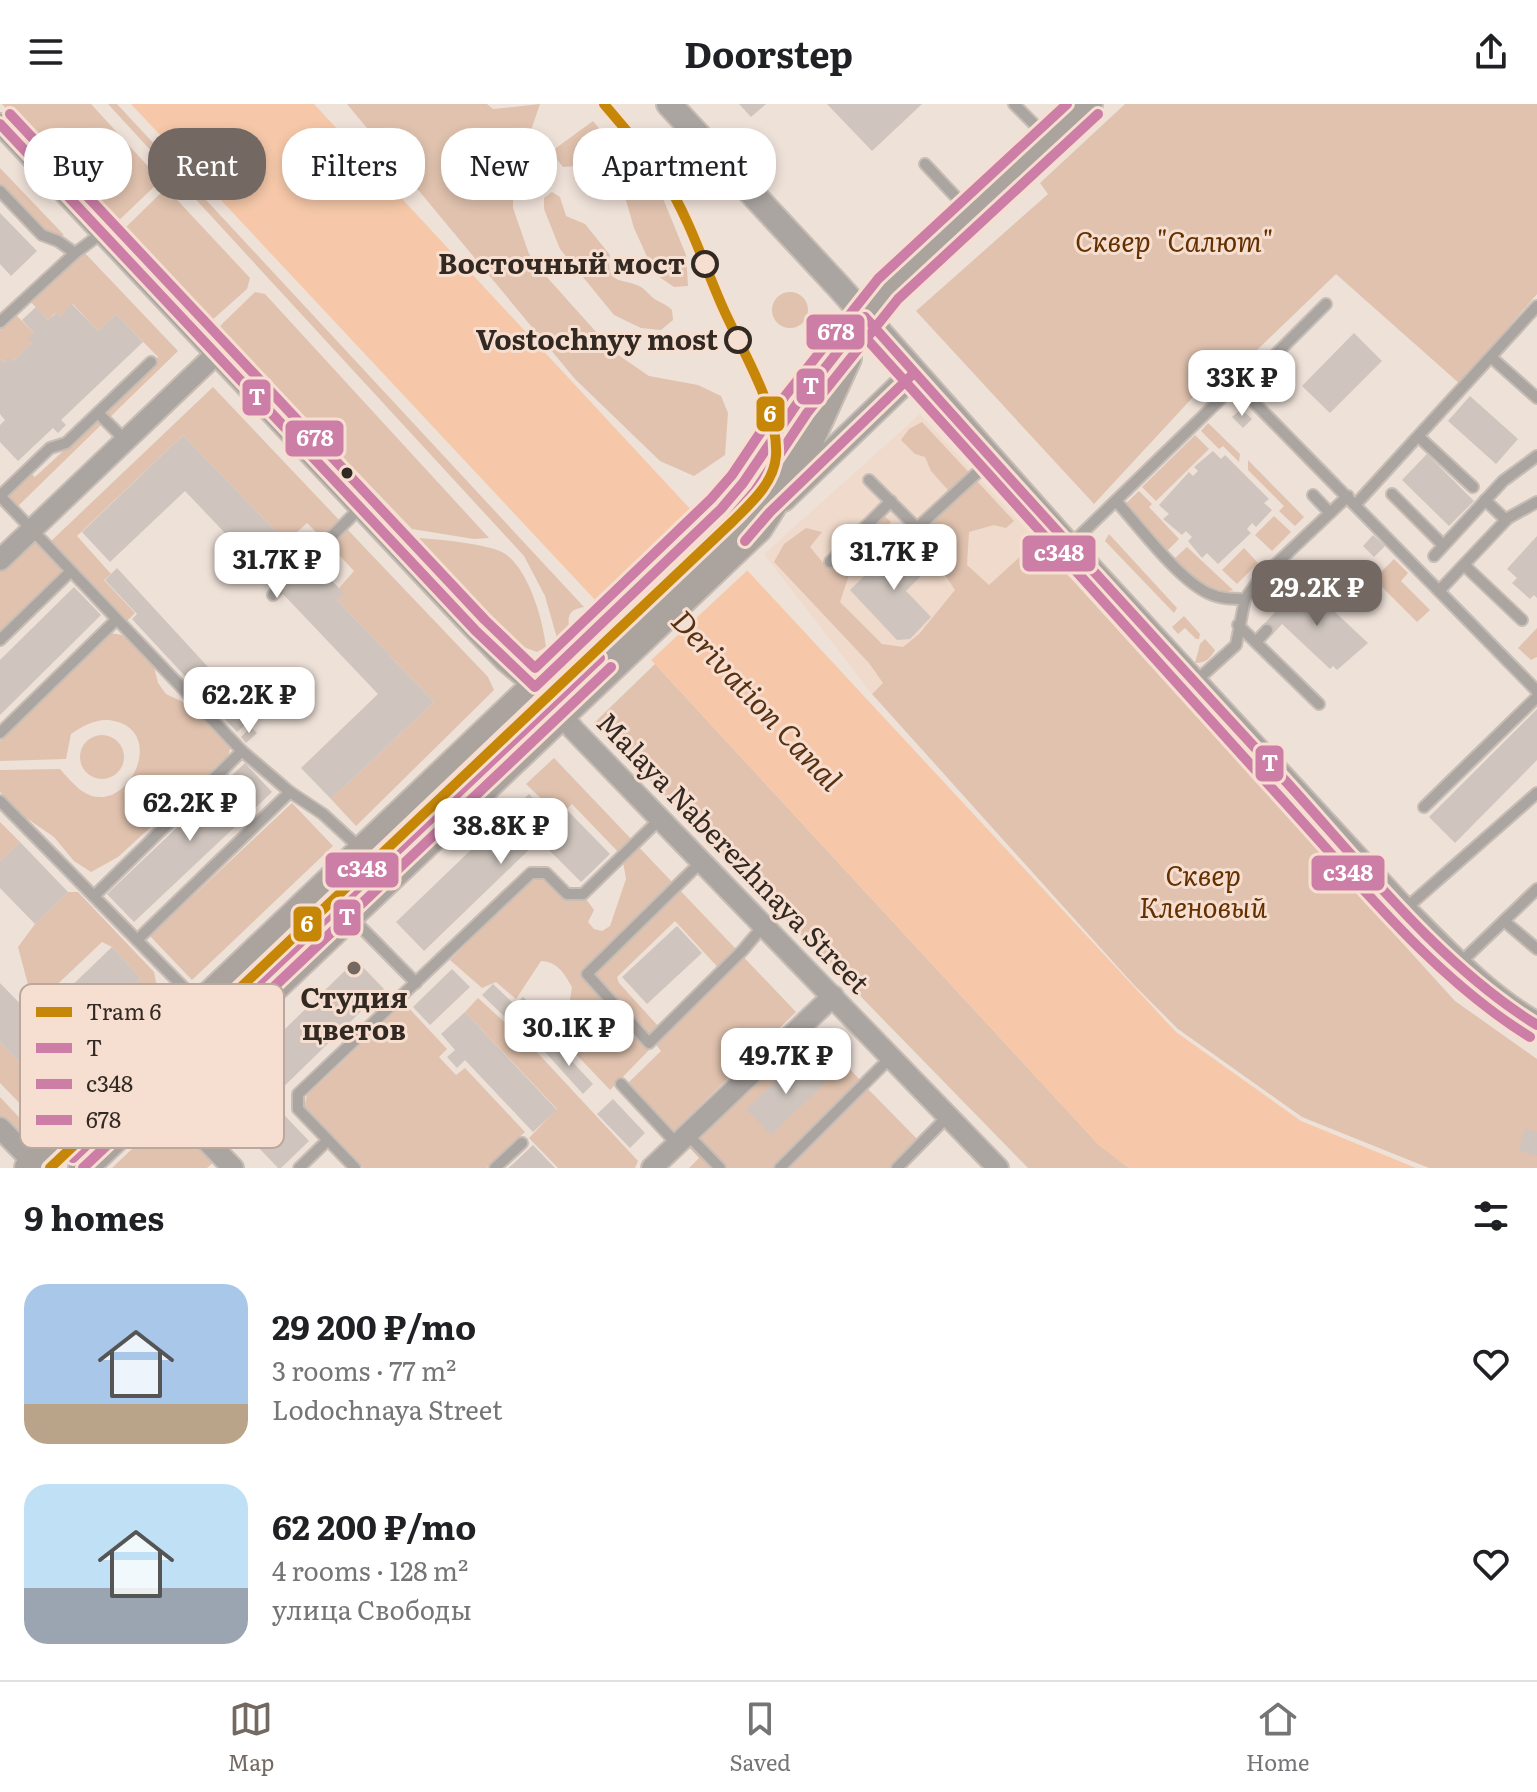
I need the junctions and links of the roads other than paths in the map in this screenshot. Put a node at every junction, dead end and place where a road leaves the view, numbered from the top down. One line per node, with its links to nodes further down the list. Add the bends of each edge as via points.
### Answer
1 (669, 104): 13 (street)
2 (1014, 104): 5 (lane)
3 (1088, 104): 5 (main road)
4 (0, 124): 9 (street, Malaya Naberezhnaya Street)
5 (1049, 139): 8 (main road)
6 (925, 164): 8 (lane)
7 (0, 191): 10 (lane, via 42,235)
8 (970, 213): 13 (main road)
9 (102, 233): 10 (lane); 15 (street, Malaya Naberezhnaya Street)
10 (75, 253): 14 (lane)
11 (1326, 304): 19 (lane)
12 (1537, 306): 16 (lane)
13 (865, 317): 18 (street); 36 (main road, via 800,461); 57 (main road, via 721,509)
14 (0, 322)
15 (216, 354): 23 (street); 35 (street, Malaya Naberezhnaya Street)
16 (1492, 358): 20 (lane); 22 (lane)
17 (151, 362): 21 (lane)
18 (914, 373): 25 (street); 36 (street)
19 (1241, 389): 30 (lane); 33 (lane, via 1234,386)
20 (1537, 398)
21 (98, 413): 23 (lane); 39 (lane, via 66,443 50,448 0,496)
22 (1419, 437): 27 (lane); 30 (lane)
23 (126, 441): 39 (street)
24 (1537, 456): 31 (lane)
25 (991, 460): 32 (lane, via 917,528); 41 (street)
26 (869, 480): 32 (lane)
27 (1473, 487)
28 (1392, 494): 40 (lane)
29 (1313, 495): 37 (lane)
30 (1352, 500): 37 (lane); 48 (lane)
31 (1485, 500): 38 (lane); 40 (lane)
32 (891, 501): 45 (lane)
33 (1116, 501): 41 (lane); 49 (lane, via 1181,573 1207,593)
34 (1537, 502): 38 (lane)
35 (360, 508): 43 (lane); 57 (street, Malaya Naberezhnaya Street)
36 (770, 512): 60 (main road)
37 (1330, 513): 49 (lane)
38 (1506, 520): 46 (lane)
39 (31, 531): 44 (street); 47 (lane)
40 (1443, 545): 42 (lane)
41 (1069, 546): 56 (street)
42 (1434, 556)
43 (310, 558)
44 (0, 560)
45 (830, 562)
46 (1464, 565): 48 (lane); 51 (lane)
47 (70, 572): 50 (lane); 54 (lane)
48 (1439, 591): 58 (lane)
49 (1245, 599): 52 (lane)
50 (116, 620): 61 (lane); 62 (lane)
51 (1522, 620)
52 (1238, 625): 55 (lane); 56 (lane, via 1236,645)
53 (1267, 630): 55 (lane)
54 (0, 640)
55 (1256, 642): 59 (lane)
56 (1194, 683): 72 (street)
57 (535, 687): 60 (street, Malaya Naberezhnaya Street); 68 (main road)
58 (1537, 694): 66 (lane)
59 (1319, 704)
60 (561, 715): 67 (street, Malaya Naberezhnaya Street); 73 (main road)
61 (0, 733)
62 (242, 751): 63 (lane); 71 (lane)
63 (290, 792): 68 (lane); 76 (lane)
64 (1537, 793): 72 (lane)
65 (0, 801): 71 (lane)
66 (1424, 807)
67 (661, 818): 69 (street, Malaya Naberezhnaya Street); 79 (lane, via 583,894 567,894 546,873 531,873)
68 (364, 851): 81 (main road)
69 (702, 861): 75 (street, Malaya Naberezhnaya Street); 75 (lane, via 587,974 649,1043)
70 (1537, 889): 74 (lane)
71 (94, 896): 76 (lane)
72 (1404, 910): 78 (street)
73 (349, 915): 79 (lane); 82 (main road)
74 (1504, 921): 77 (lane); 78 (lane)
75 (764, 925): 83 (street, Malaya Naberezhnaya Street)
76 (137, 940): 80 (lane)
77 (1537, 949)
78 (1458, 964): 84 (street, via 1511,1010)
79 (416, 983): 90 (lane, via 298,1094 298,1109)
80 (180, 984)
81 (224, 984)
82 (276, 984)
83 (833, 996): 85 (street, Malaya Naberezhnaya Street); 89 (street)
84 (1537, 1025)
85 (891, 1057): 87 (street, Malaya Naberezhnaya Street); 103 (lane)
86 (621, 1084): 89 (lane)
87 (948, 1116): 104 (lane); 105 (street, Malaya Naberezhnaya Street)
88 (0, 1128): 96 (street)
89 (682, 1139): 101 (street); 102 (lane)
90 (328, 1140): 98 (lane); 99 (lane)
91 (522, 1143): 100 (lane)
92 (53, 1148): 96 (main road)
93 (104, 1148): 97 (main road)
94 (208, 1148): 95 (street)
95 (223, 1165)
96 (34, 1166)
97 (83, 1168)
98 (299, 1168)
99 (354, 1168)
100 (495, 1168)
101 (652, 1168)
102 (720, 1168)
103 (780, 1168)
104 (897, 1168)
105 (998, 1168)

